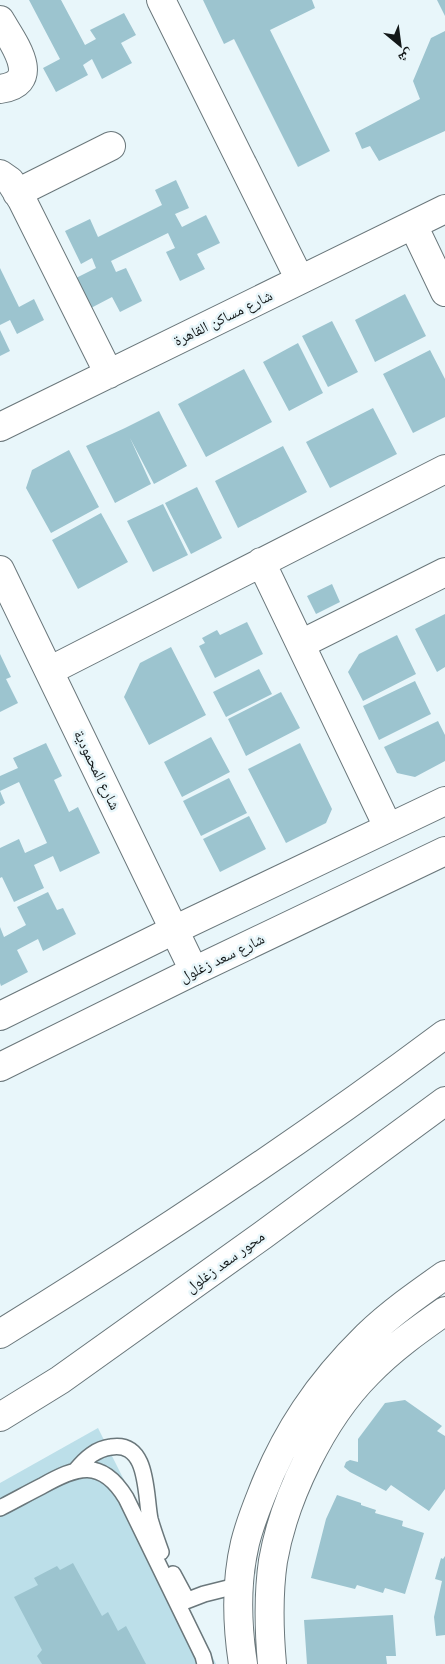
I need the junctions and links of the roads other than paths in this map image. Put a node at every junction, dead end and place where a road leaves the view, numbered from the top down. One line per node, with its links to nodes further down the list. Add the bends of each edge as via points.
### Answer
1 (162, 0): 8 (street)
2 (0, 20): 3 (street, via 23,59 24,68 16,84)
3 (0, 88)
4 (111, 146): 5 (street)
5 (8, 183): 10 (street)
6 (445, 209): 7 (street, شارع مساكن القاهرة)
7 (413, 225): 8 (street, شارع مساكن القاهرة); 9 (street)
8 (300, 280): 10 (street, شارع مساكن القاهرة)
9 (445, 292)
10 (109, 374): 11 (street, شارع مساكن القاهرة)
11 (0, 427)
12 (445, 468): 13 (street)
13 (261, 562): 16 (street); 17 (street)
14 (0, 570): 17 (street, شارع المحمودية)
15 (445, 572): 16 (street)
16 (301, 644): 19 (street)
17 (49, 671): 21 (street, شارع المحمودية)
18 (445, 801): 19 (street)
19 (388, 827): 21 (street)
20 (445, 851): 22 (street, شارع سعد زغلول)
21 (174, 930): 22 (street, شارع المحمودية); 23 (street)
22 (194, 971): 25 (street, شارع سعد زغلول)
23 (0, 1016)
24 (445, 1034): 29 (street, via 246,1176)
25 (0, 1066)
26 (445, 1101): 30 (street, محور سعد زغلول, via 68,1374)
27 (445, 1275): 33 (street, via 368,1335 306,1407 281,1448 252,1517)
28 (445, 1311): 37 (street, via 401,1342 367,1374 342,1404 307,1461 286,1513 274,1561 269,1633)
29 (0, 1334)
30 (0, 1417)
31 (76, 1470): 32 (lane); 34 (lane, via 104,1475 120,1488); 34 (lane, via 85,1459 101,1449 124,1447 139,1459 150,1520)
32 (0, 1508)
33 (240, 1585): 34 (lane); 36 (street)
34 (182, 1602): 35 (lane)
35 (205, 1664)
36 (243, 1664)
37 (272, 1664)

